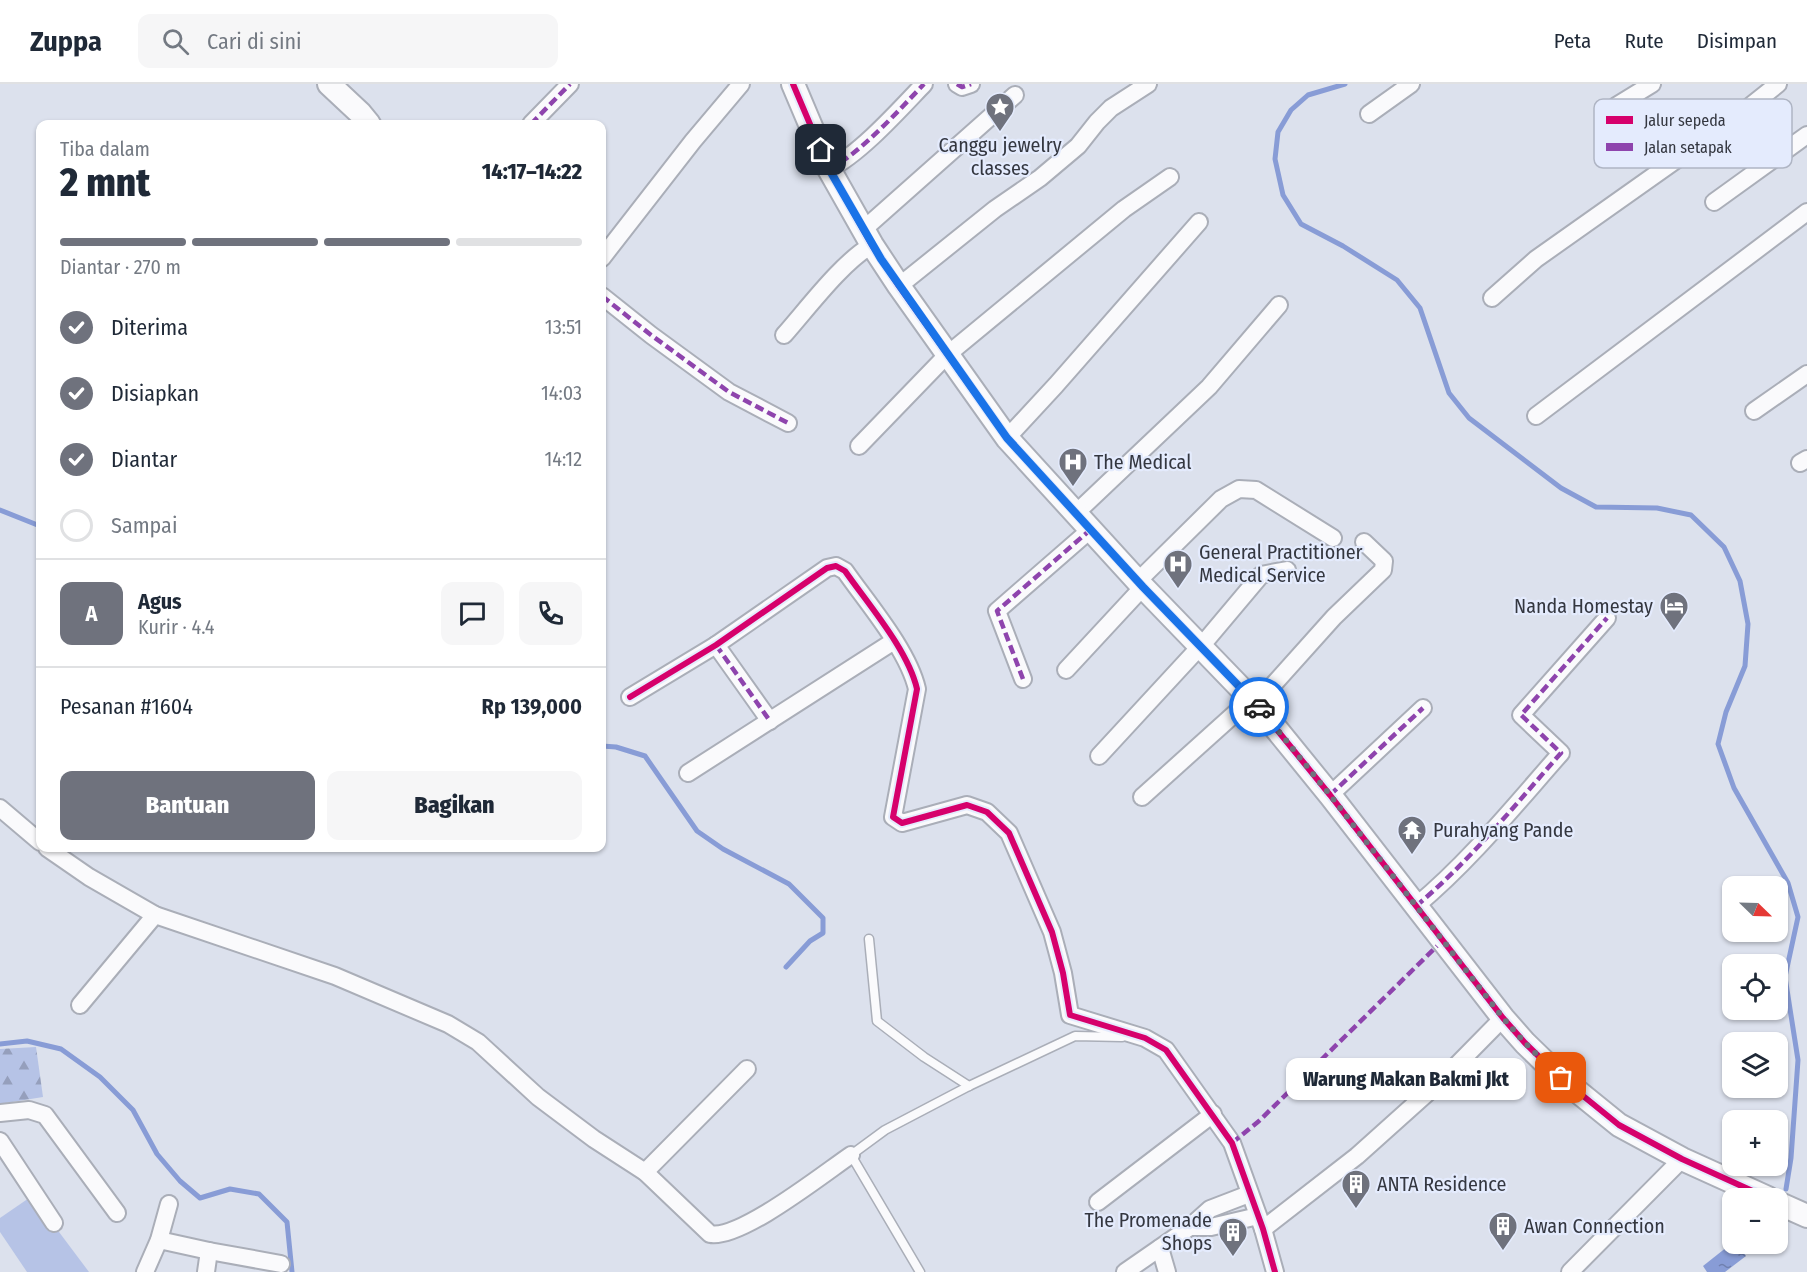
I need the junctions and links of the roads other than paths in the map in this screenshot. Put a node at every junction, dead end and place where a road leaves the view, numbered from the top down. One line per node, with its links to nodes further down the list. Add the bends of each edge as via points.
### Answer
1 (329, 84): 16 (street)
2 (570, 84): 17 (street)
3 (741, 84): 28 (street)
4 (924, 84): 22 (street, via 885,124)
5 (957, 84): 6 (street)
6 (971, 84)
7 (1148, 84): 29 (street, via 1111,108 1078,146 1040,178)
8 (1411, 84): 15 (street)
9 (1652, 84): 13 (street)
10 (1778, 84): 14 (street)
11 (801, 88): 22 (street)
12 (1015, 95): 27 (street)
13 (1627, 99)
14 (1759, 99)
15 (1370, 114)
16 (366, 120)
17 (535, 120)
18 (1807, 135): 19 (street)
19 (1792, 146)
20 (1665, 168): 30 (street, via 1536,259)
21 (1761, 168): 24 (street)
22 (829, 169): 27 (street)
23 (1170, 177): 34 (street, via 1124,209)
24 (1713, 202)
25 (1807, 212): 37 (street)
26 (1199, 222): 39 (street)
27 (868, 237): 29 (street); 33 (street, via 864,250)
28 (606, 253)
29 (899, 286): 34 (street)
30 (1492, 298)
31 (606, 299): 38 (street, via 729,392)
32 (1279, 305): 41 (street, via 1209,387)
33 (784, 335)
34 (948, 355): 39 (street); 40 (street)
35 (1807, 374): 36 (street)
36 (1754, 411)
37 (1536, 416)
38 (788, 423)
39 (1007, 438): 41 (street)
40 (859, 446)
41 (1082, 522): 45 (street); 51 (street, via 997,610)
42 (1333, 538): 45 (street, via 1256,490 1239,489 1221,499)
43 (1364, 542): 53 (street, via 1384,561 1383,570)
44 (1287, 570): 49 (street, via 1261,575)
45 (1140, 584): 49 (street); 50 (street)
46 (1607, 618): 63 (street, via 1521,715 1561,753)
47 (894, 641): 48 (street, via 845,571 836,566 827,568); 55 (street); 68 (street, via 914,675 917,689 893,817 902,823 967,805 987,812 1008,833 1052,932 1071,1015)
48 (716, 645): 52 (street); 55 (street)
49 (1201, 645): 53 (street); 56 (street)
50 (1066, 670)
51 (1023, 679)
52 (630, 697)
53 (1254, 702): 58 (street); 59 (street)
54 (1423, 708): 58 (street)
55 (770, 721): 57 (street)
56 (1099, 756)
57 (688, 773)
58 (1330, 795): 63 (street)
59 (1142, 797)
60 (0, 808): 61 (street)
61 (36, 830)
62 (53, 852): 64 (street, via 89,878)
63 (1416, 906): 67 (street)
64 (155, 915): 66 (street); 76 (street, via 335,976 448,1024 478,1042 575,1125)
65 (869, 939): 70 (lane, via 877,1021)
66 (80, 1005)
67 (1503, 1018): 75 (street, via 1561,1078 1619,1125); 84 (street, via 1444,1078 1357,1156)
68 (1145, 1038): 70 (lane, via 1075,1036); 72 (street, via 1166,1050)
69 (747, 1069): 76 (street)
70 (969, 1086): 74 (lane, via 885,1130)
71 (0, 1113): 82 (street, via 29,1110 45,1115)
72 (1213, 1114): 78 (street, via 1232,1143); 79 (street)
73 (0, 1141): 85 (street)
74 (851, 1155): 76 (street, via 762,1216 718,1236 710,1234); 93 (lane)
75 (1682, 1159): 77 (street); 97 (street)
76 (645, 1172)
77 (1746, 1188)
78 (1249, 1194): 84 (street); 86 (street, via 1210,1209)
79 (1098, 1202)
80 (169, 1204): 87 (street)
81 (1788, 1207): 83 (street)
82 (117, 1213)
83 (1807, 1216)
84 (1260, 1222): 86 (street); 96 (street)
85 (54, 1223)
86 (1190, 1227): 88 (street)
87 (159, 1239): 89 (street); 91 (street)
88 (1160, 1248): 94 (street); 95 (street)
89 (209, 1251): 90 (street); 92 (street)
90 (281, 1264)
91 (145, 1272)
92 (206, 1272)
93 (920, 1272)
94 (1125, 1272)
95 (1167, 1272)
96 (1275, 1272)
97 (1570, 1272)

